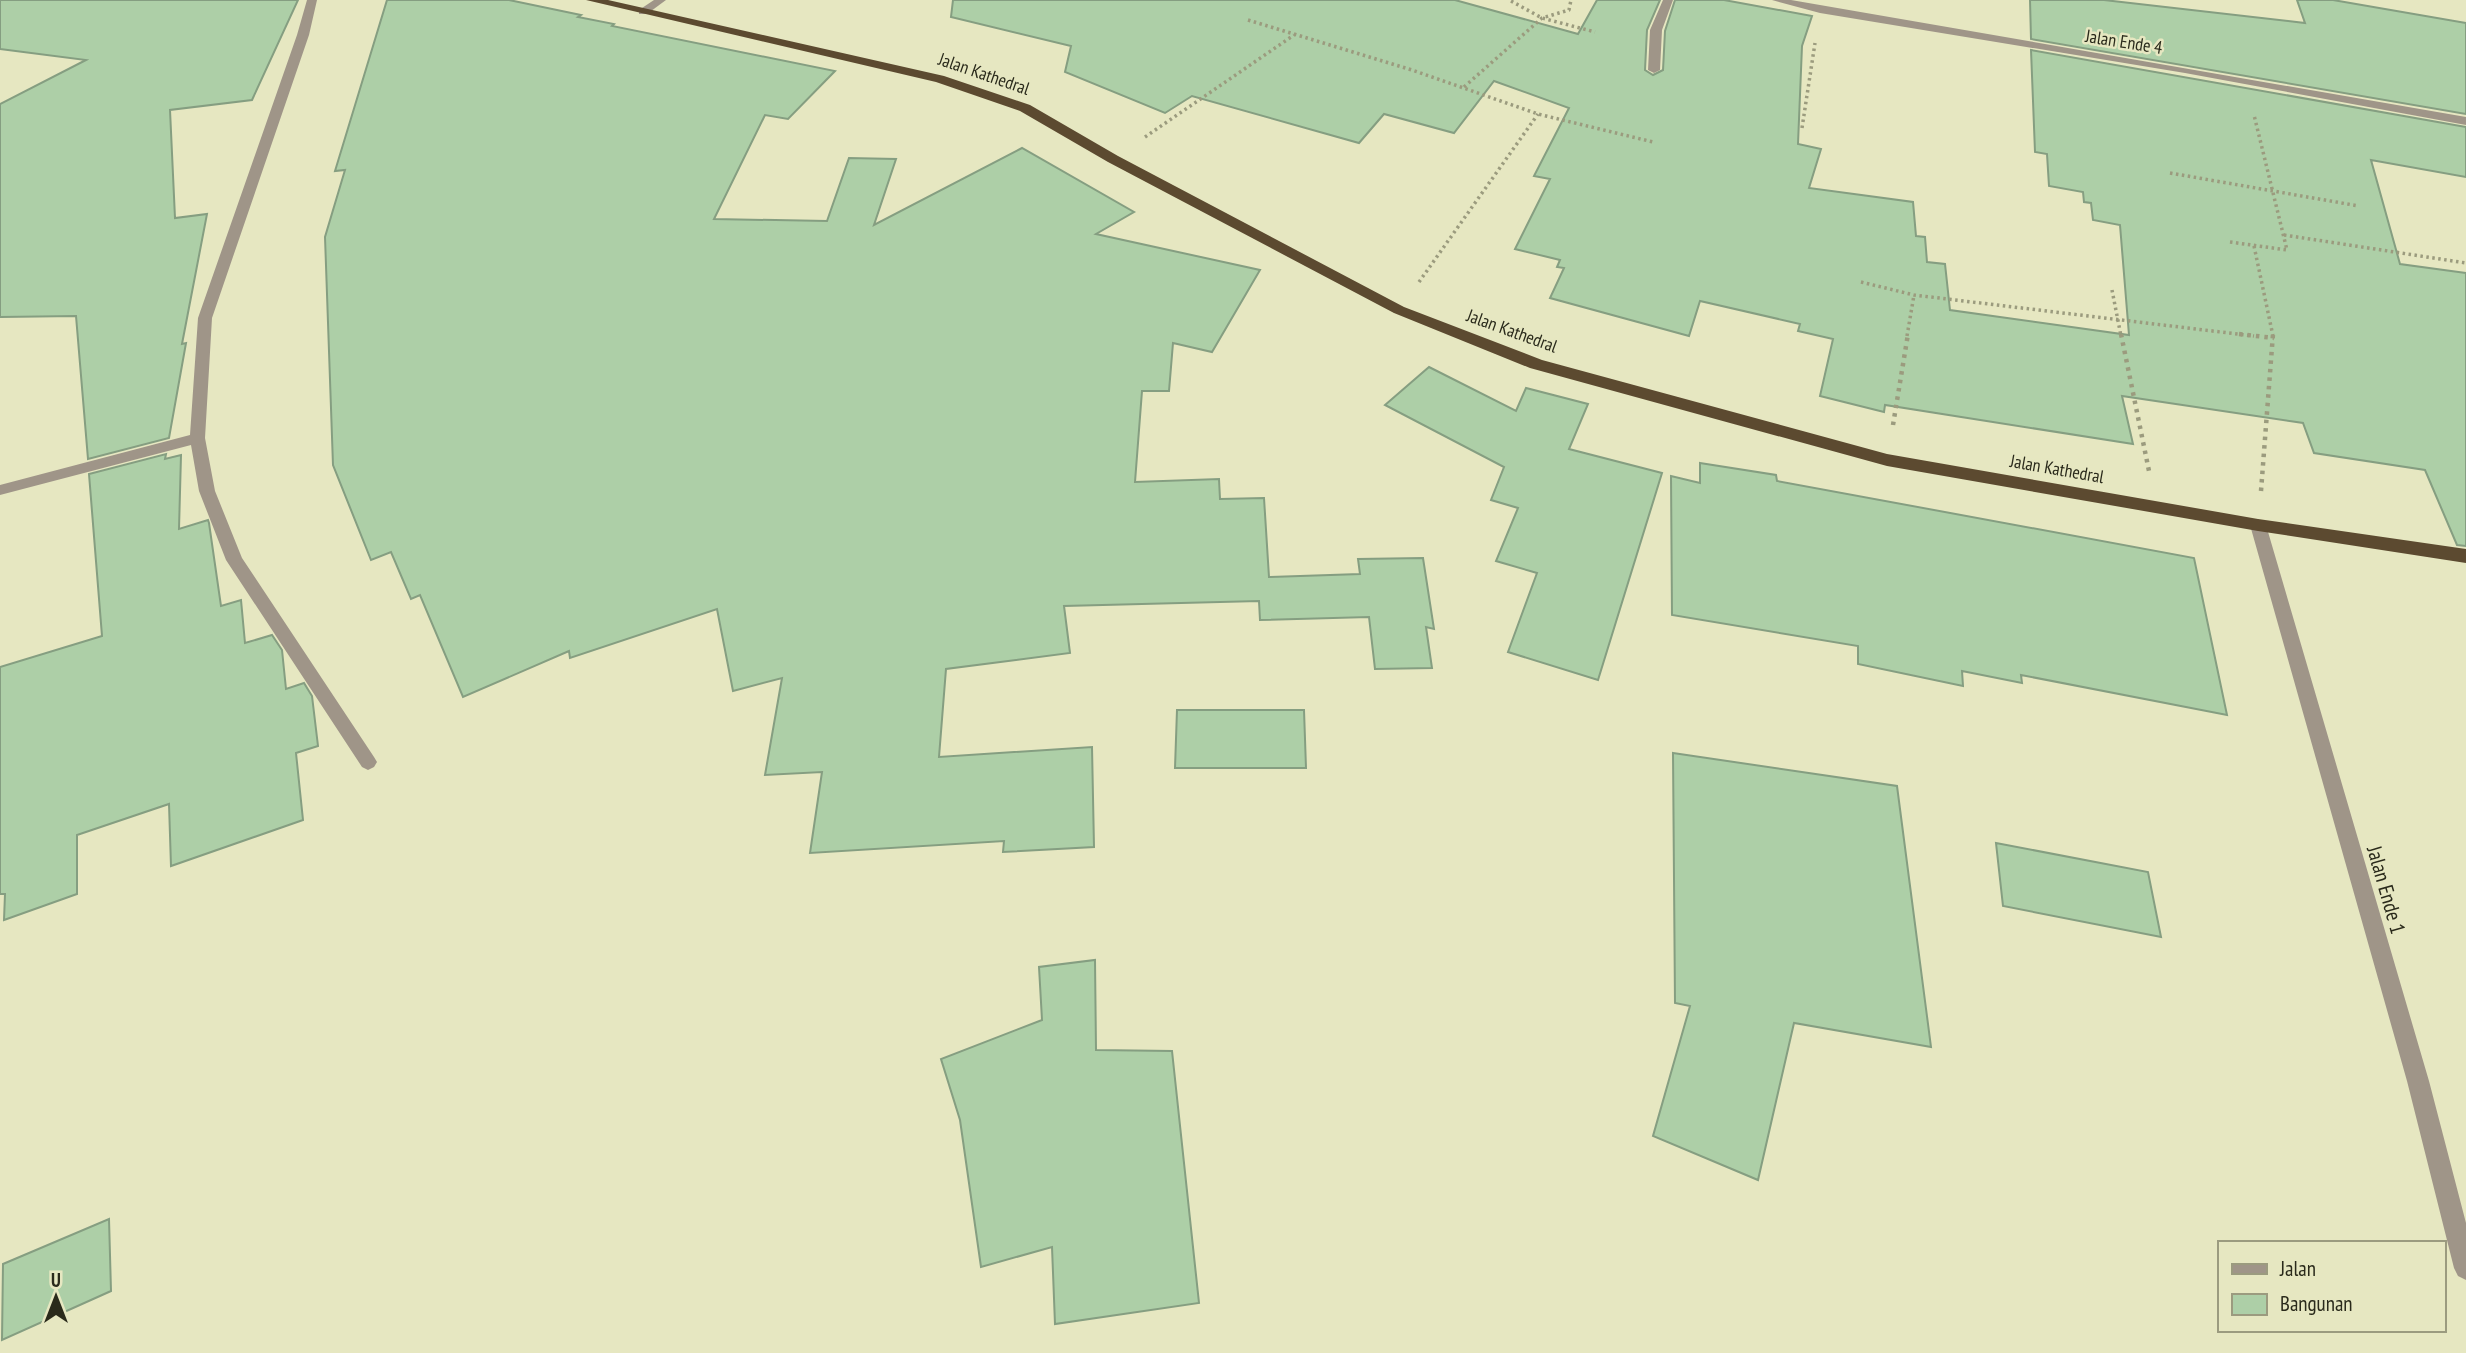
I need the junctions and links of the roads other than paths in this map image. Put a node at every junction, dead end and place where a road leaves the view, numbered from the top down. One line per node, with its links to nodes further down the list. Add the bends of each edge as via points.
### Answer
1 (312, 0): 9 (street, via 205,318)
2 (592, 0): 6 (highway, Jalan Kathedral)
3 (661, 0): 6 (street)
4 (1668, 0): 7 (street, via 1656,30)
5 (1777, 0): 8 (street, Jalan Ende 4)
6 (643, 12): 11 (highway, Jalan Kathedral, via 940,79 1025,108 1399,310 1536,364 1887,460)
7 (1654, 69)
8 (2466, 121)
9 (197, 438): 10 (street); 13 (street, via 207,491 234,560)
10 (0, 490)
11 (2258, 525): 12 (highway, Jalan Kathedral); 14 (street, Jalan Ende 1, via 2418,1081)
12 (2466, 556)
13 (368, 762)
14 (2466, 1268)

